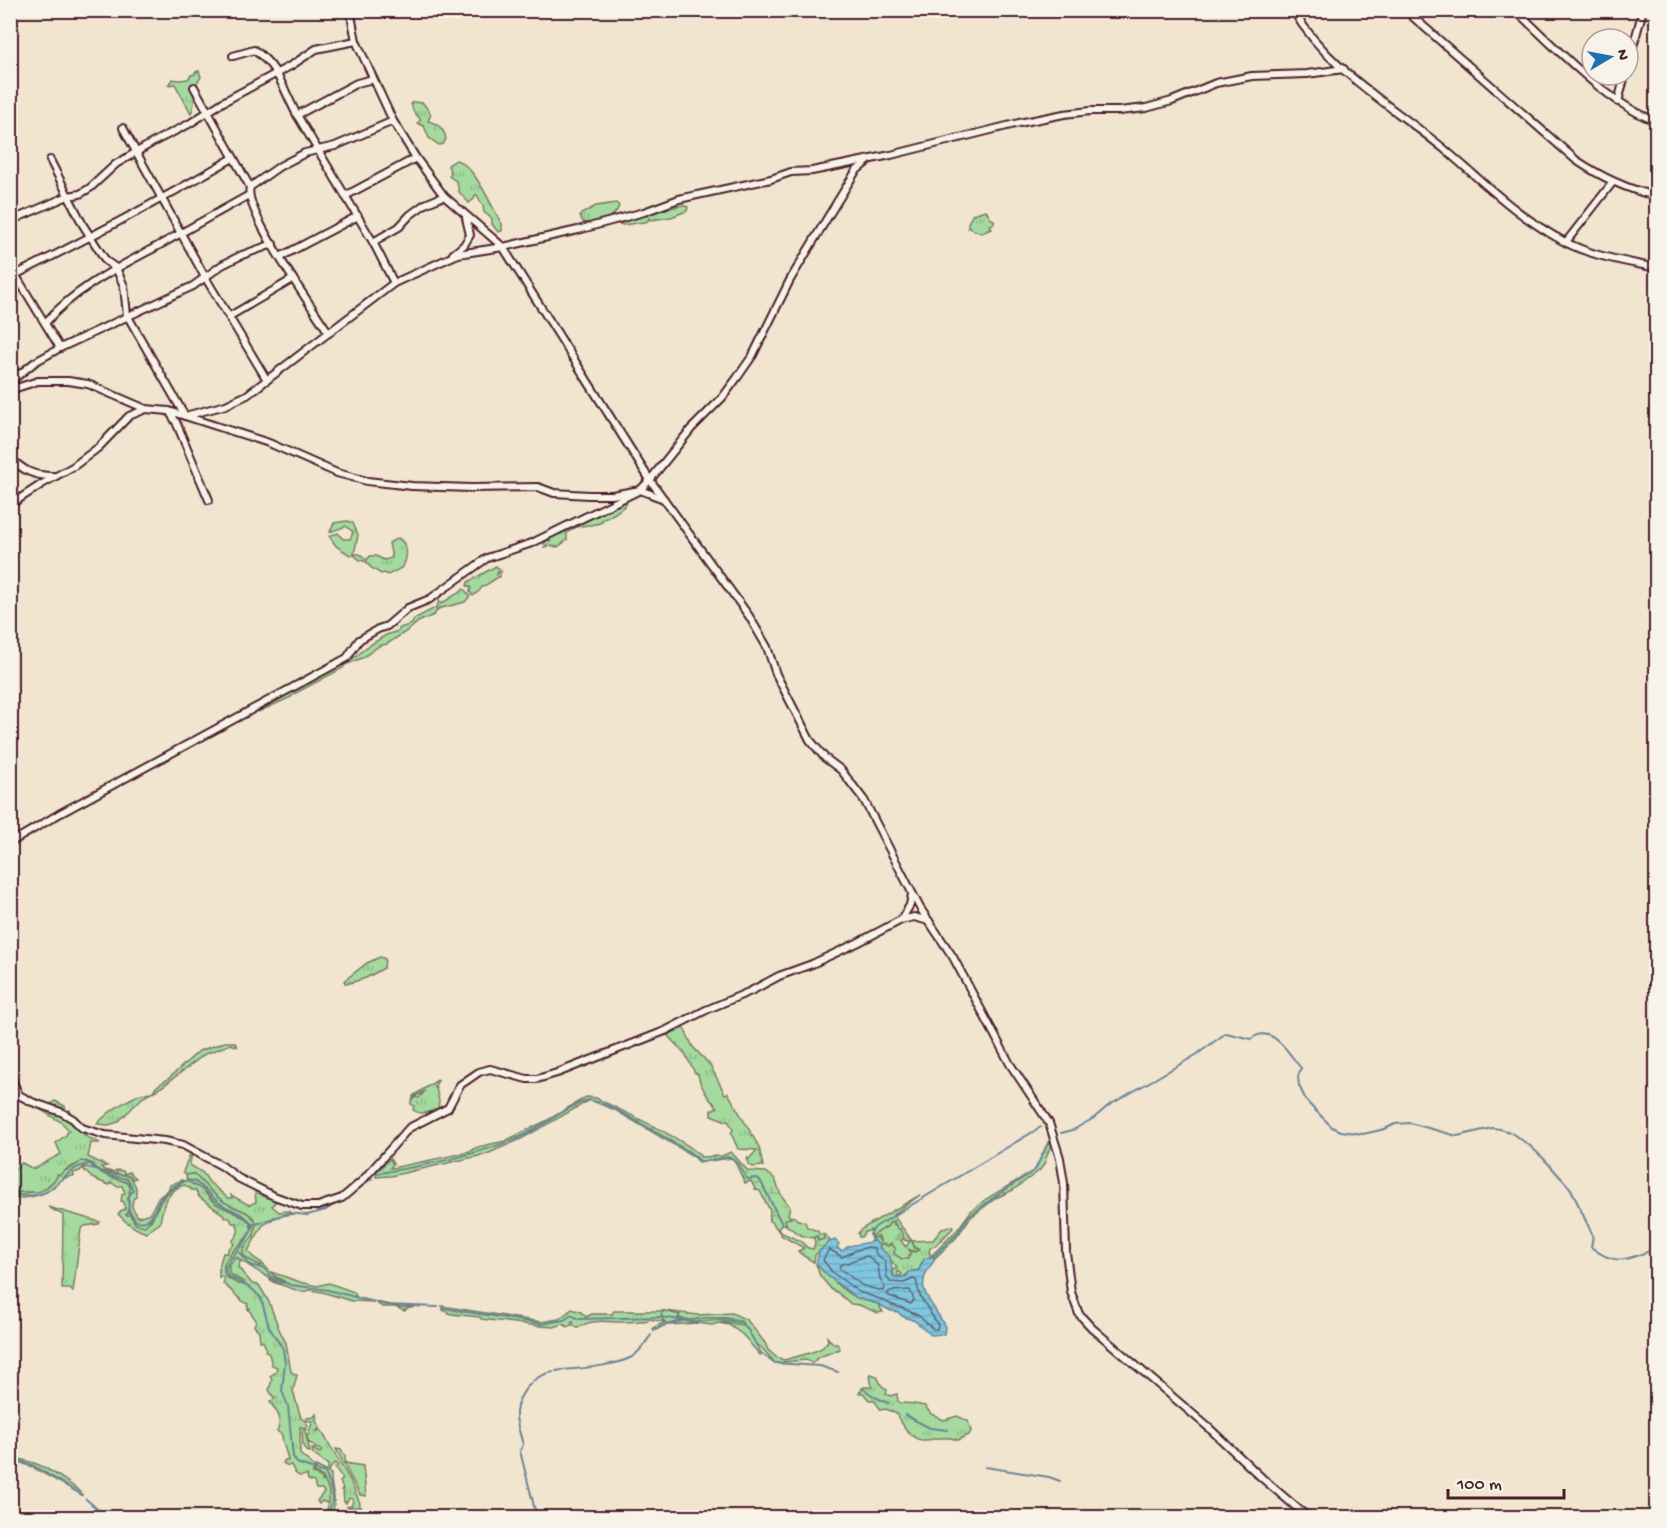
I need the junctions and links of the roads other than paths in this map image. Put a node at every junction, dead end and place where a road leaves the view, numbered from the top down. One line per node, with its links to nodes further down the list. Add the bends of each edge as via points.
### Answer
1 (350, 10): 8 (street)
2 (1293, 10): 10 (street, via 1321,47)
3 (1417, 10): 6 (street)
4 (1515, 10): 15 (street)
5 (1643, 10): 7 (street)
6 (1407, 13): 27 (street, via 1576,160)
7 (1638, 27)
8 (356, 41): 11 (street, via 316,49); 12 (street)
9 (233, 56): 11 (street, via 254,50)
10 (1344, 69): 25 (street, via 1252,76 1216,83 1146,108 1059,115); 41 (street, via 1496,194 1540,228)
11 (278, 73): 16 (street); 17 (street)
12 (373, 79): 17 (street, via 357,83); 18 (street)
13 (194, 87): 16 (street)
14 (1622, 87): 15 (street)
15 (1618, 102): 19 (street)
16 (207, 111): 22 (street); 23 (street)
17 (297, 115): 21 (street)
18 (393, 121): 21 (street); 24 (street)
19 (1656, 121)
20 (123, 128): 22 (street)
21 (318, 150): 28 (street, via 280,166); 31 (street)
22 (137, 153): 30 (street, via 116,164 90,188); 34 (street)
23 (233, 158): 28 (street); 34 (street)
24 (416, 158): 31 (street); 32 (street)
25 (872, 159): 43 (street, via 791,172); 66 (street, via 856,171 841,195 790,280 753,355 722,398)
26 (50, 160): 30 (street)
27 (1613, 182): 33 (street); 41 (street)
28 (250, 187): 29 (street)
29 (249, 195): 38 (street); 42 (street, via 253,210)
30 (68, 196): 37 (street); 39 (street)
31 (345, 196): 36 (street)
32 (444, 196): 35 (street); 40 (street, via 425,204 399,227)
33 (1656, 196)
34 (163, 199): 38 (street); 39 (street)
35 (465, 215): 43 (street); 45 (street, via 470,235 464,246)
36 (357, 216): 40 (street); 44 (street)
37 (10, 221)
38 (181, 233): 47 (street); 50 (street)
39 (92, 237): 47 (street, via 106,261); 49 (street)
40 (373, 242): 52 (street)
41 (1566, 242): 48 (street, via 1591,254)
42 (273, 244): 44 (street); 50 (street, via 242,255)
43 (503, 247): 45 (street); 66 (street)
44 (280, 257): 51 (street)
45 (448, 258): 52 (street)
46 (10, 266): 49 (street)
47 (116, 268): 53 (street, via 124,286); 55 (street, via 59,307)
48 (1656, 268)
49 (15, 275): 55 (street)
50 (205, 277): 53 (street); 54 (street)
51 (293, 279): 54 (street); 56 (street)
52 (394, 283): 56 (street)
53 (127, 315): 57 (street); 63 (street)
54 (230, 316): 58 (street)
55 (46, 322): 57 (street)
56 (329, 333): 58 (street)
57 (60, 348): 59 (street)
58 (267, 380): 63 (street, via 226,405)
59 (10, 382)
60 (10, 390): 61 (street, via 38,381 68,381 88,384)
61 (146, 409): 62 (street); 65 (street, via 129,416 99,447)
62 (169, 411): 63 (street); 69 (street)
63 (185, 416): 67 (street, via 367,481 412,486 538,487 554,493 589,495)
64 (10, 457): 65 (street, via 31,474)
65 (57, 476): 70 (street)
66 (650, 480): 67 (street); 68 (street)
67 (640, 490): 68 (street); 71 (street, via 532,543 487,558 430,599 408,608 395,621 359,640 347,658)
68 (664, 499): 72 (street, via 754,623 810,740 864,800)
69 (209, 500)
70 (10, 505)
71 (10, 843)
72 (912, 894): 73 (street); 74 (street)
73 (901, 920): 74 (street, via 914,917); 75 (street, via 665,1031 557,1073 527,1079 490,1070 479,1072 460,1084 448,1108 410,1128 363,1181 342,1198 318,1206 302,1206 274,1196 183,1145 105,1136 82,1128 61,1112 19,1095)
74 (929, 921): 76 (street, via 1053,1132 1064,1183 1068,1277 1079,1314)
75 (10, 1075)
76 (1309, 1518)

